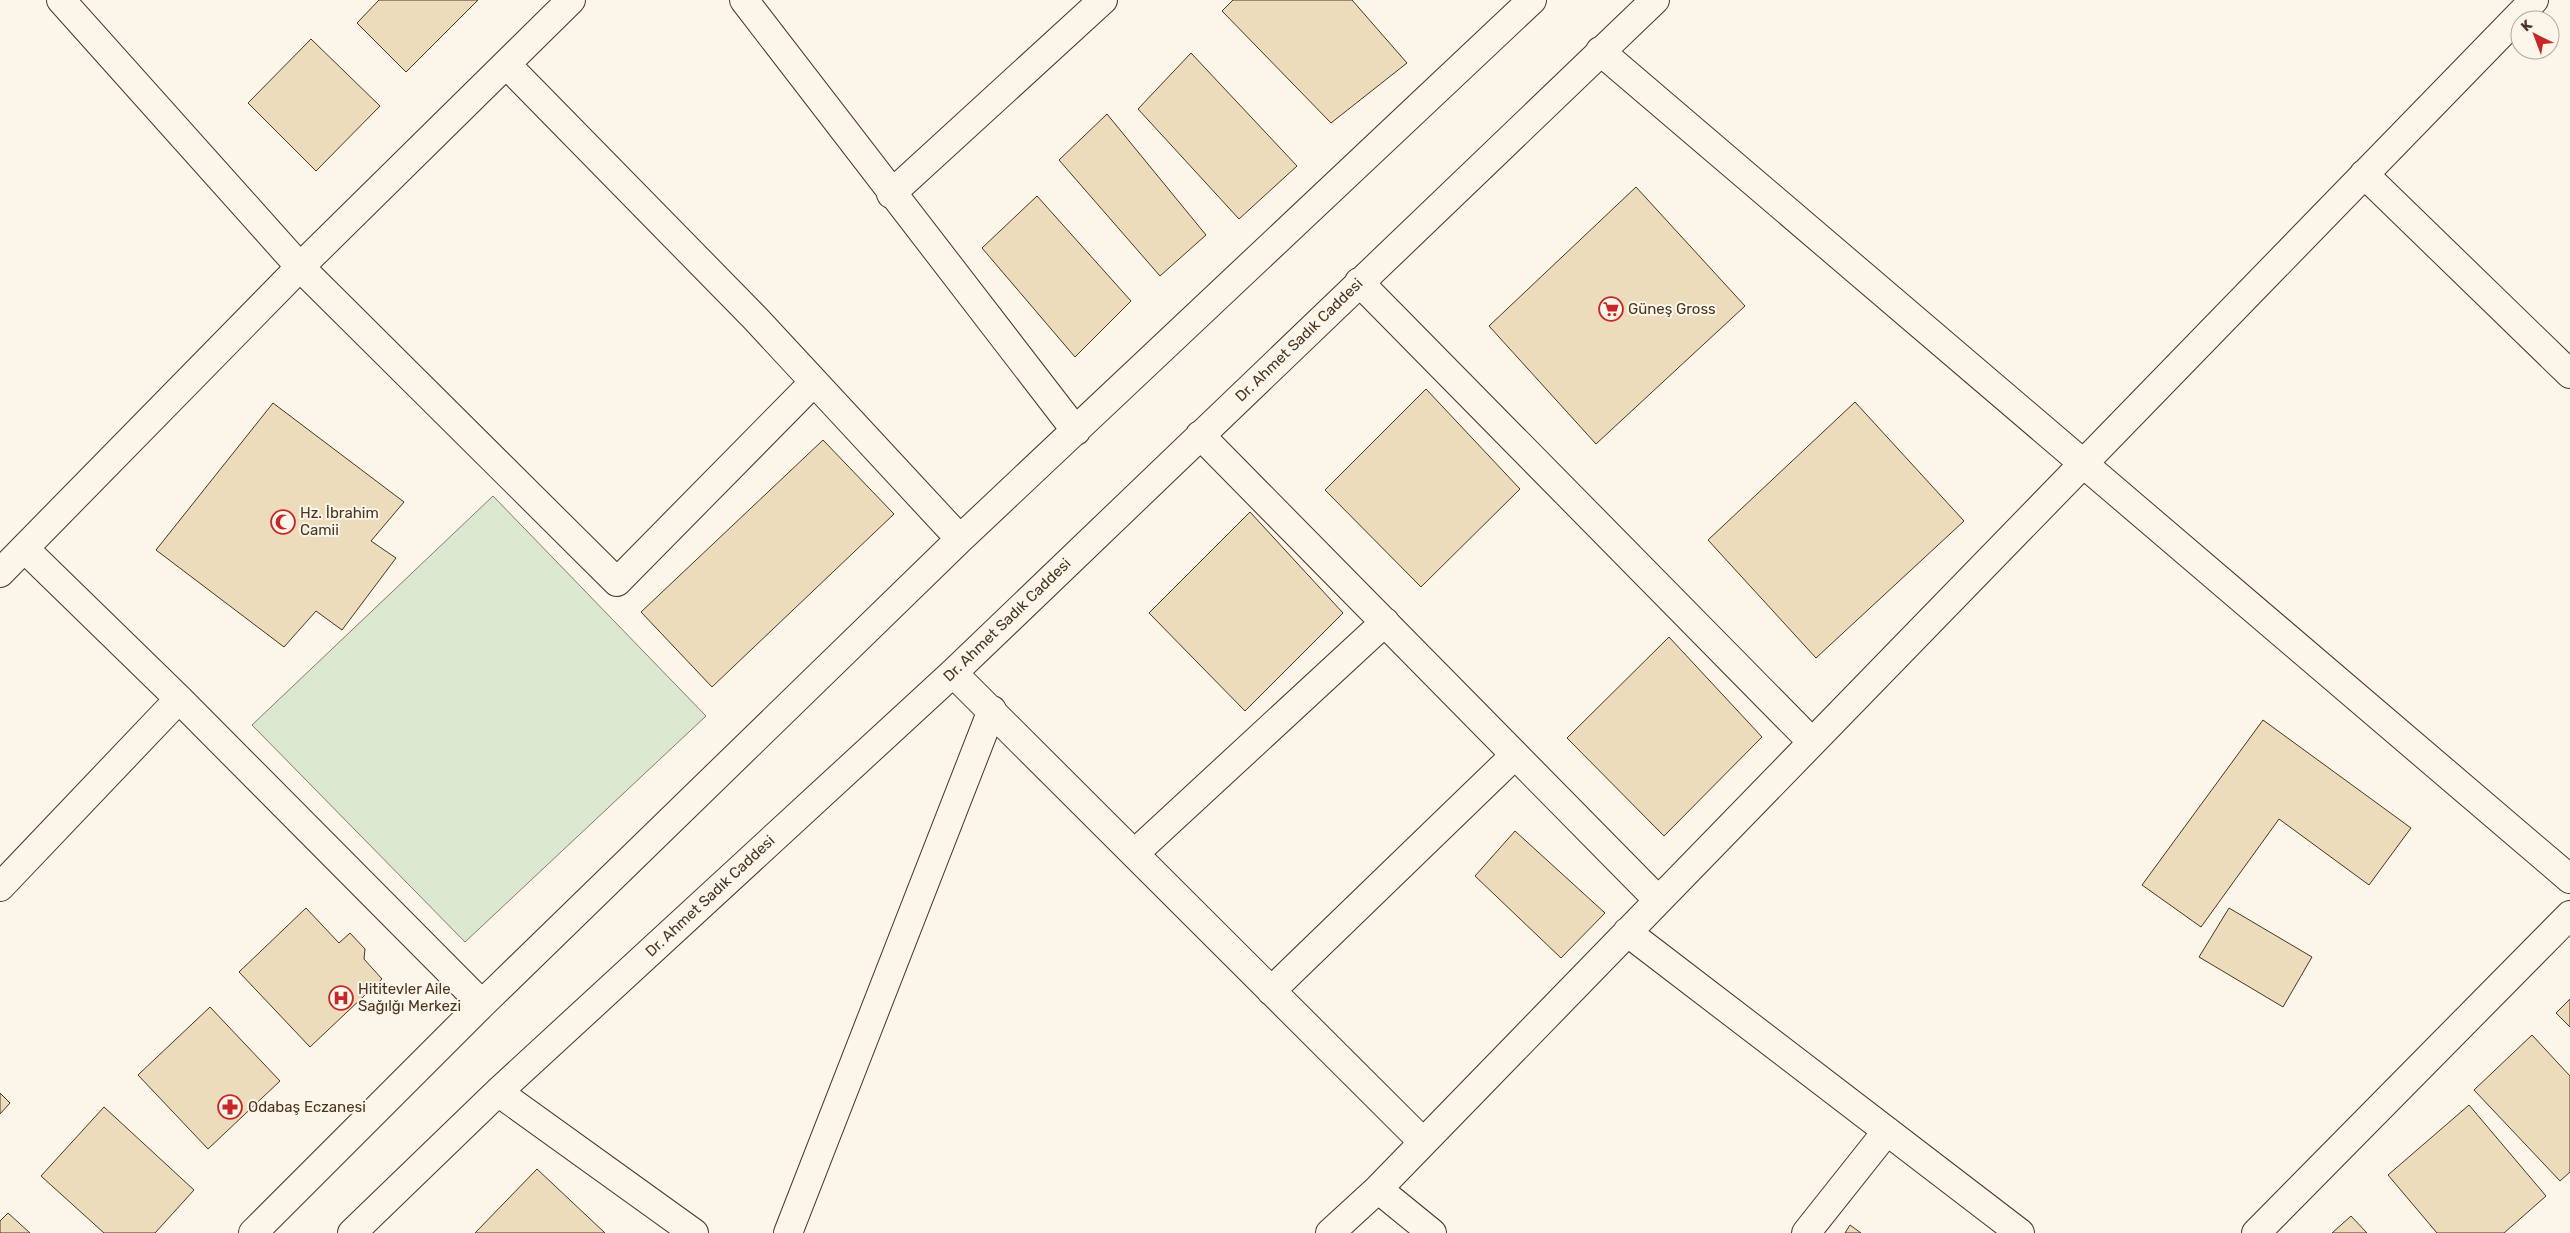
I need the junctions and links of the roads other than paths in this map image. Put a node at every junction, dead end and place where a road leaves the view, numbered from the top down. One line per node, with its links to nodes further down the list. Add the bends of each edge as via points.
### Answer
1 (61, 0): 12 (street)
2 (571, 0): 9 (street)
3 (744, 0): 11 (street)
4 (1103, 0): 11 (street)
5 (1532, 0): 16 (street)
6 (1655, 0): 8 (street, Dr. Ahmet Sadık Caddesi)
7 (2534, 0): 10 (street)
8 (1600, 51): 13 (street, Dr. Ahmet Sadık Caddesi); 18 (street)
9 (506, 64): 12 (street); 15 (street)
10 (2364, 174): 14 (street); 18 (street)
11 (891, 194): 16 (street)
12 (300, 267): 15 (street, via 617,582); 20 (street)
13 (1359, 282): 17 (street, Dr. Ahmet Sadık Caddesi); 26 (street)
14 (2570, 374)
15 (814, 382): 19 (street)
16 (1076, 431): 19 (street)
17 (1200, 435): 22 (street); 23 (street, Dr. Ahmet Sadık Caddesi)
18 (2083, 464): 26 (street); 29 (street)
19 (960, 540): 35 (street)
20 (25, 549): 21 (street); 24 (street)
21 (0, 573)
22 (1385, 622): 27 (street); 28 (street)
23 (953, 673): 25 (street); 36 (street, Dr. Ahmet Sadık Caddesi)
24 (179, 699): 30 (street); 35 (street)
25 (992, 710): 28 (street); 43 (street)
26 (1812, 742): 31 (street)
27 (1515, 755): 31 (street); 34 (street)
28 (1135, 853): 34 (street)
29 (2570, 879)
30 (0, 887)
31 (1658, 900): 33 (street)
32 (2570, 915): 48 (street)
33 (1627, 932): 37 (street); 38 (street)
34 (1272, 991): 38 (street)
35 (482, 1004): 41 (street)
36 (498, 1092): 40 (street); 42 (street, Dr. Ahmet Sadık Caddesi)
37 (1887, 1130): 46 (street); 47 (street)
38 (1423, 1142): 39 (street)
39 (1378, 1189): 44 (street); 45 (street)
40 (681, 1229)
41 (253, 1233)
42 (352, 1233)
43 (788, 1233)
44 (1330, 1233)
45 (1432, 1233)
46 (1806, 1233)
47 (2020, 1233)
48 (2256, 1233)

